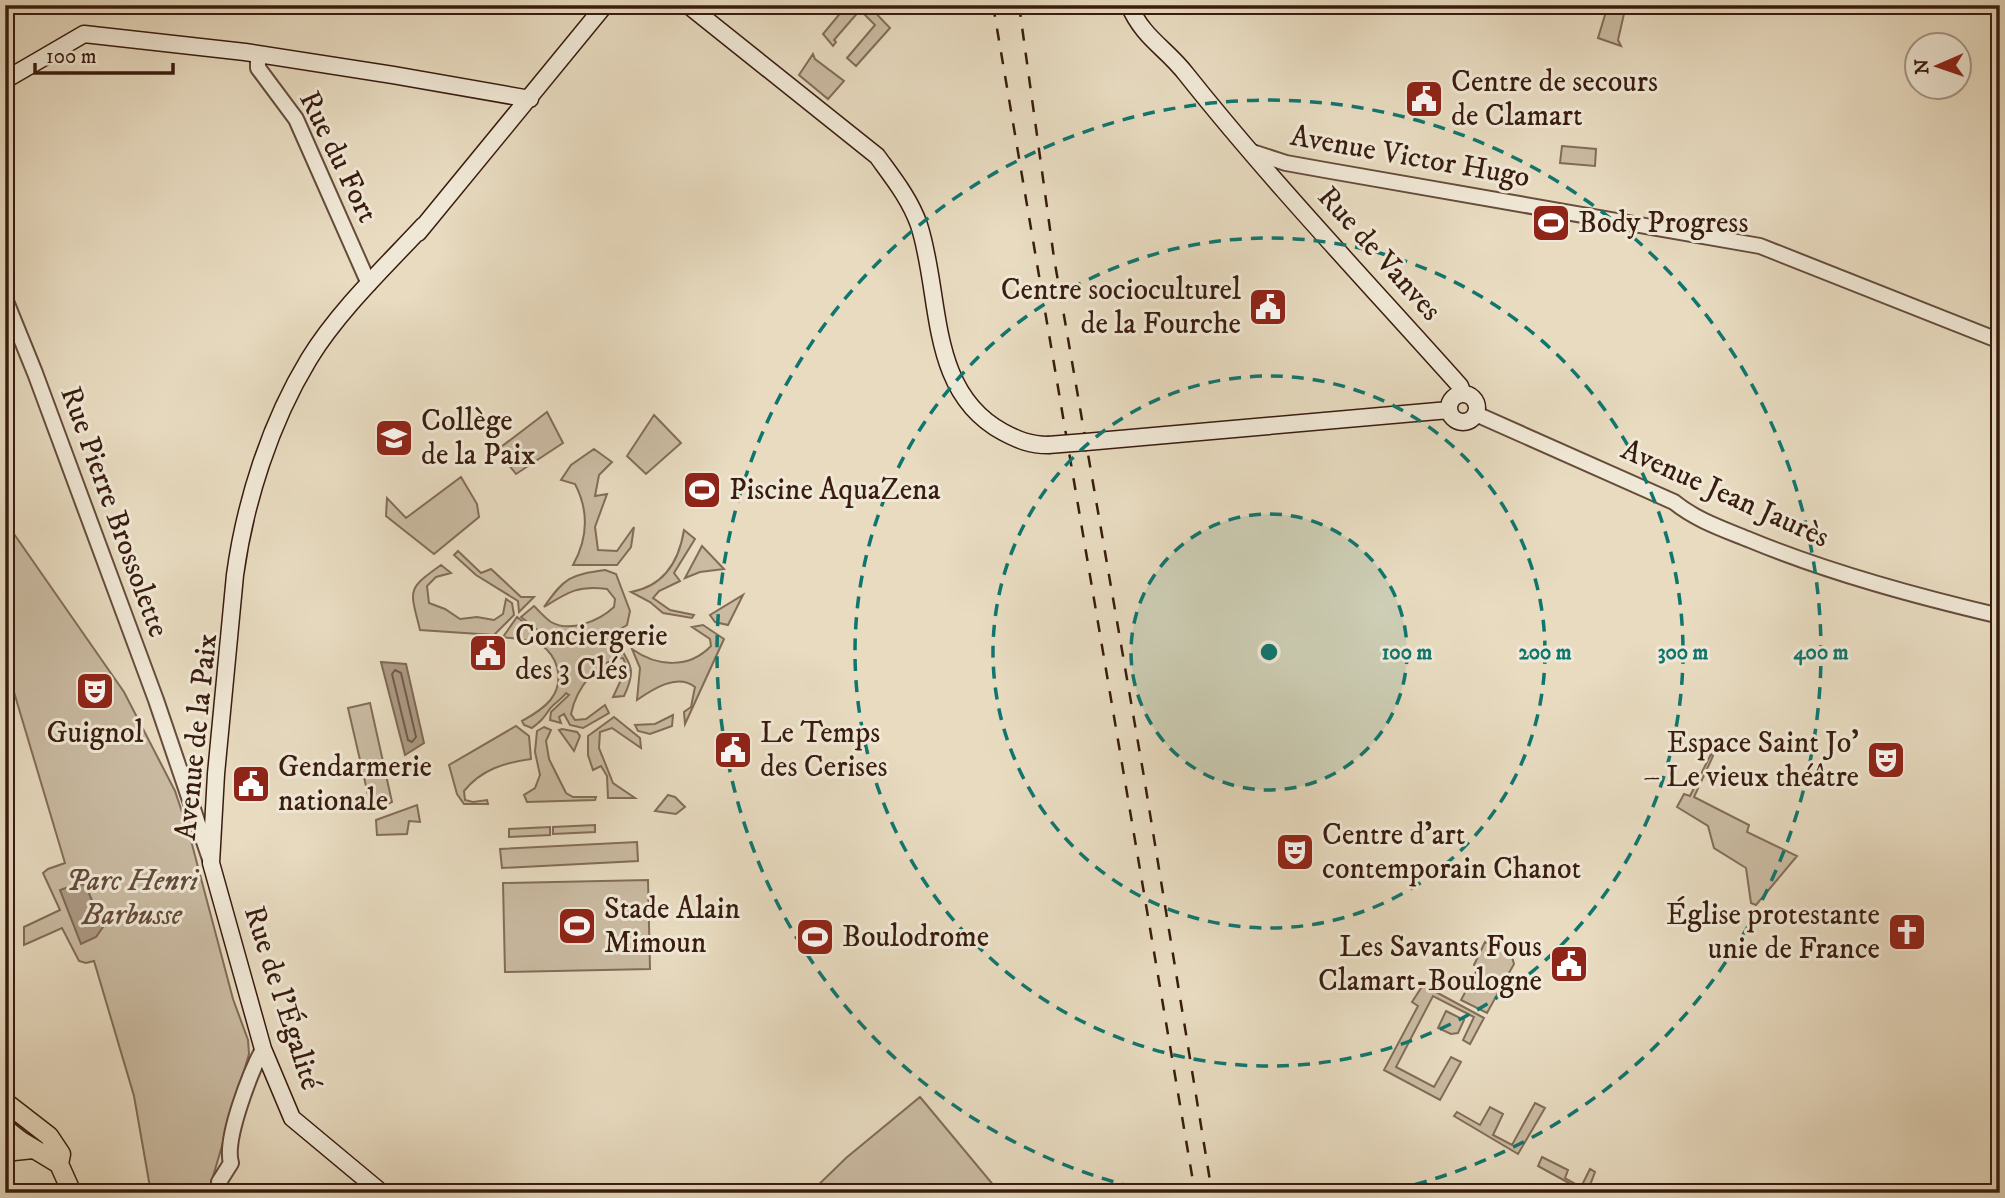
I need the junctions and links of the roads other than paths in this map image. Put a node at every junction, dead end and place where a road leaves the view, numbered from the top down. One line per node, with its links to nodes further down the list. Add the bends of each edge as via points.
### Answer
1 (605, 5): 6 (main road, Avenue de la Paix)
2 (688, 5): 7 (main road)
3 (1129, 5): 8 (main road, Rue de Vanves, via 1150,39 1175,60)
4 (258, 55): 5 (main road, via 84,34); 6 (main road); 10 (street, Rue du Fort, via 258,68 296,119)
5 (5, 80)
6 (530, 99): 9 (main road, Avenue de la Paix)
7 (852, 135): 12 (main road, via 890,182 907,212); 12 (main road, via 877,156 901,188 918,223)
8 (1252, 152): 13 (street, Avenue Victor Hugo, via 1286,163 1760,246); 14 (main road, Rue de Vanves, via 1460,386)
9 (424, 225): 10 (main road, Avenue de la Paix); 18 (main road, Avenue de la Paix, via 314,364 267,467 246,544)
10 (369, 284): 18 (main road, Avenue de la Paix, via 309,358 261,466 240,543)
11 (5, 299): 18 (street, Rue Pierre Brossolette, via 148,680)
12 (938, 321): 15 (main road, bridge, via 950,374 966,402 991,425 1034,445)
13 (2000, 341)
14 (1462, 394): 15 (main road, via 1454,398); 16 (main road, via 1474,400)
15 (1450, 410): 16 (main road, via 1463,422)
16 (1476, 414): 17 (street, Avenue Jean Jaurès, via 1765,546 1892,589)
17 (2000, 616)
18 (211, 863): 19 (main road, Rue de l'Égalité)
19 (263, 1049): 26 (street, via 230,1140 231,1163 219,1182); 27 (main road, Rue de l'Égalité, via 292,1118)
20 (6, 1103): 21 (main road); 24 (main road, via 49,1136)
21 (6, 1131): 22 (main road); 24 (main road, via 27,1131)
22 (33, 1149): 23 (main road); 24 (main road)
23 (5, 1154)
24 (59, 1157): 25 (main road)
25 (72, 1193)
26 (220, 1193)
27 (382, 1193)

